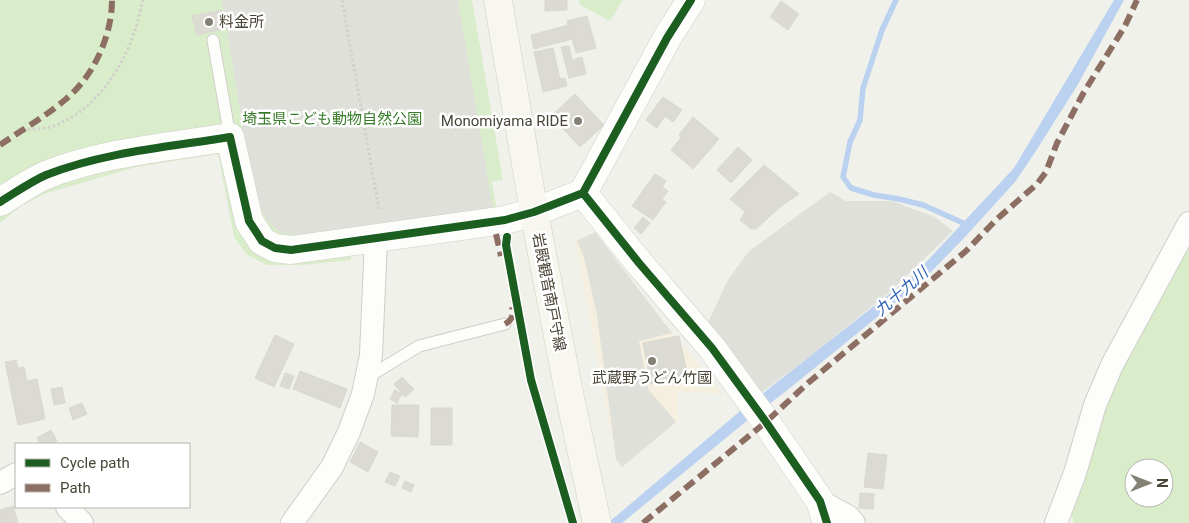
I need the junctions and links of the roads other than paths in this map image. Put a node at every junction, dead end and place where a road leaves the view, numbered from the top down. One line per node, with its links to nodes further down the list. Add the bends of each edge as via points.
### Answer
1 (498, 0): 7 (main road, 岩殿観音南戸守線)
2 (690, 0): 5 (street)
3 (213, 40): 4 (lane)
4 (230, 137): 6 (street, via 77,165 45,176); 9 (street, via 249,221 262,241 275,248 291,250)
5 (583, 193): 7 (street); 15 (street, via 712,348 766,422)
6 (0, 202)
7 (534, 212): 9 (street, via 505,220); 16 (main road, 岩殿観音南戸守線, via 568,393)
8 (1189, 223): 20 (street, via 1109,373)
9 (376, 238): 11 (street, via 371,355)
10 (505, 324): 11 (lane, via 419,346)
11 (366, 378): 18 (street, via 349,432 332,467)
12 (15, 475): 13 (street)
13 (0, 483)
14 (68, 508): 17 (street)
15 (823, 512): 19 (street, via 848,517)
16 (596, 518)
17 (82, 523)
18 (292, 523)
19 (854, 523)
20 (1056, 523)

